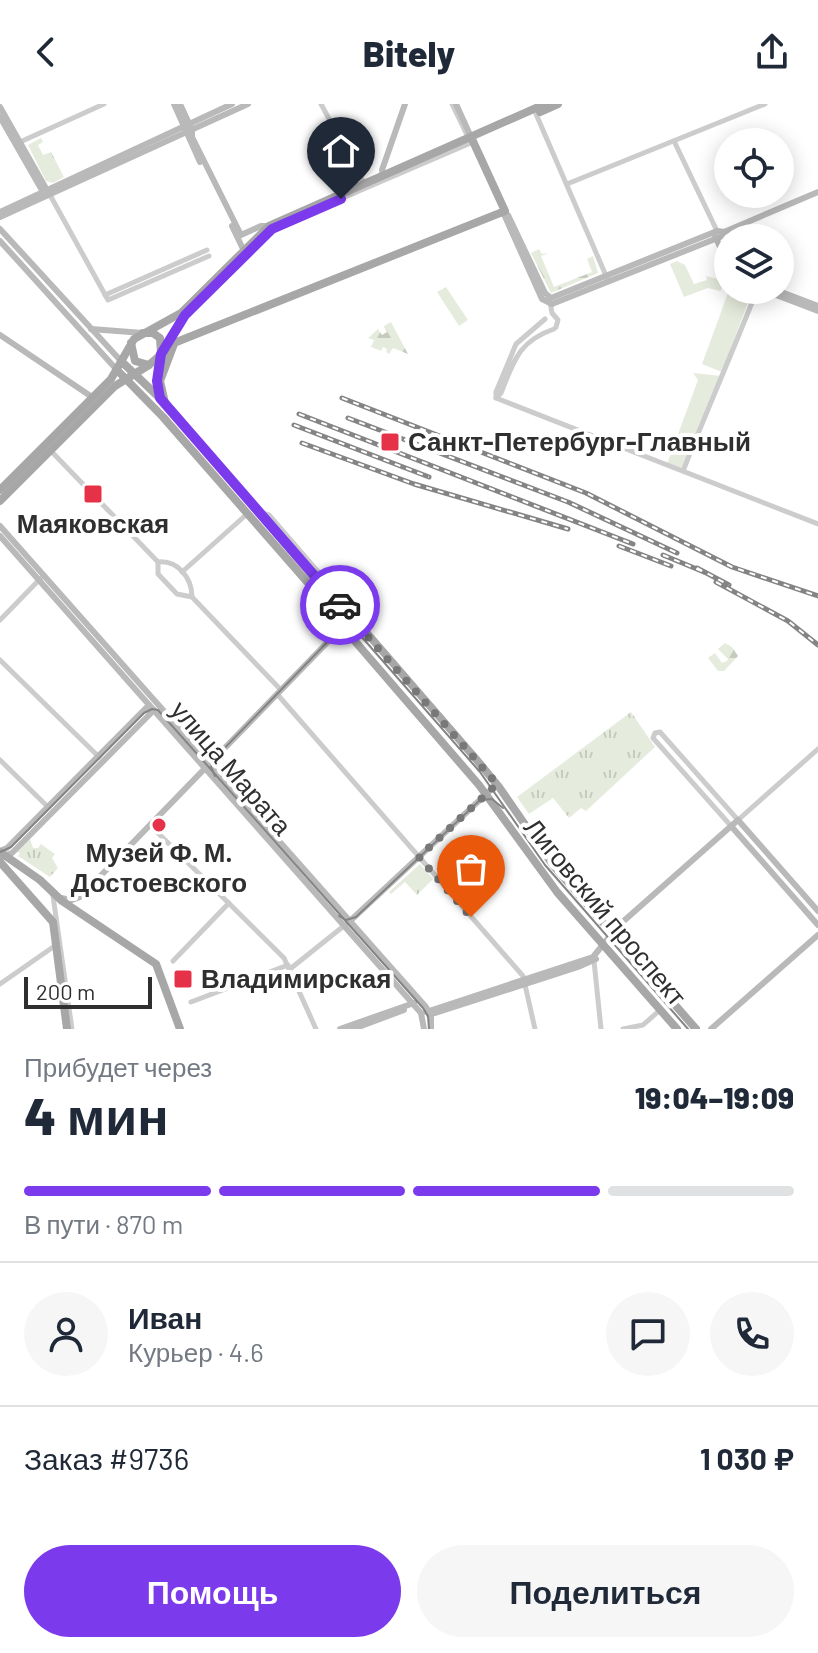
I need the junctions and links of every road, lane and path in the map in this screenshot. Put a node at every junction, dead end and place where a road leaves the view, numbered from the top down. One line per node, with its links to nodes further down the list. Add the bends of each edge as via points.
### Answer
1 (104, 104): 17 (street)
2 (177, 104): 14 (street)
3 (232, 104): 14 (street)
4 (248, 104): 14 (street)
5 (321, 104): 19 (street)
6 (405, 104): 18 (street)
7 (454, 104): 15 (street)
8 (545, 104): 15 (main road)
9 (558, 104): 12 (main road)
10 (765, 104): 16 (street)
11 (0, 107): 17 (street)
12 (536, 114): 15 (main road); 20 (street)
13 (0, 117): 17 (street)
14 (188, 128): 21 (street); 30 (street); 33 (street)
15 (471, 139): 18 (main road); 23 (main road)
16 (674, 141): 20 (street); 27 (street)
17 (17, 143): 21 (street)
18 (383, 178): 19 (main road); 33 (street, via 278,226)
19 (365, 184): 26 (main road)
20 (567, 184): 35 (street)
21 (46, 192): 24 (street); 34 (street, via 107,297)
22 (818, 192): 25 (street)
23 (504, 211): 38 (street); 46 (main road)
24 (1, 215): 32 (street, Лиговский проспект, via 1,225)
25 (739, 224)
26 (269, 226): 30 (street); 33 (main road)
27 (714, 227)
28 (0, 229): 32 (street, Лиговский проспект)
29 (714, 234): 35 (street)
30 (241, 235): 33 (street)
31 (0, 241): 48 (street, Лиговский проспект)
32 (20, 251): 42 (street, Лиговский проспект)
33 (246, 252): 43 (main road, via 185,310); 47 (street, via 185,315)
34 (208, 253)
35 (608, 279): 38 (street)
36 (794, 298): 40 (street)
37 (794, 300): 40 (street)
38 (553, 301): 41 (street)
39 (752, 304): 58 (street)
40 (818, 308)
41 (548, 316): 53 (street, via 515,345); 53 (street, via 558,320 555,328 518,351)
42 (91, 329): 43 (street); 48 (street, Лиговский проспект)
43 (143, 333): 45 (main road); 47 (main road, via 160,338)
44 (0, 335): 52 (street)
45 (131, 342): 48 (main road); 49 (main road, via 135,361)
46 (174, 343): 47 (main road); 54 (main road, via 160,381)
47 (161, 354): 49 (main road); 54 (street, via 157,381)
48 (119, 365): 50 (main road); 51 (main road, Лиговский проспект); 52 (main road)
49 (149, 365): 50 (main road)
50 (135, 374): 51 (main road); 54 (main road, Лиговский проспект)
51 (126, 379): 55 (main road); 57 (main road, Лиговский проспект)
52 (92, 397): 59 (main road)
53 (496, 398): 58 (street)
54 (163, 401): 56 (main road, Лиговский проспект)
55 (50, 451): 60 (main road); 65 (street)
56 (209, 453): 57 (main road); 69 (main road, Лиговский проспект, via 330,593)
57 (201, 460): 61 (main road, Лиговский проспект)
58 (683, 471): 62 (street)
59 (0, 490)
60 (0, 501)
61 (247, 514): 66 (street); 69 (main road, Лиговский проспект)
62 (818, 524)
63 (0, 526): 67 (street, улица Марата)
64 (0, 536): 67 (street, улица Марата)
65 (159, 563): 66 (street, via 171,562); 68 (street, via 161,577 177,594)
66 (182, 572): 68 (street, via 191,581)
67 (41, 578): 70 (street); 73 (street, улица Марата)
68 (190, 594): 72 (street)
69 (345, 619): 72 (street); 82 (main road, Лиговский проспект); 83 (main road, Лиговский проспект)
70 (0, 620)
71 (0, 660): 77 (street)
72 (279, 692): 76 (street); 91 (street)
73 (153, 706): 74 (street, улица Марата); 77 (street); 79 (street, улица Марата)
74 (190, 740): 76 (street, улица Марата); 79 (street, улица Марата)
75 (818, 749): 87 (street)
76 (221, 752): 79 (street)
77 (101, 759): 86 (street)
78 (0, 760): 86 (street)
79 (207, 766): 88 (street); 99 (street, улица Марата)
80 (693, 769): 81 (street); 81 (street, via 660,732 655,733 653,738); 84 (street)
81 (686, 775): 85 (street)
82 (497, 784): 83 (street); 101 (main road, Лиговский проспект, via 544,854)
83 (486, 794): 91 (street); 104 (main road, Лиговский проспект, via 545,878)
84 (717, 796): 85 (street); 87 (street)
85 (710, 802): 89 (street)
86 (50, 810): 90 (street)
87 (738, 820): 89 (street); 97 (street)
88 (150, 825): 94 (street, via 80,897); 96 (street)
89 (731, 826): 100 (street); 101 (street)
90 (1, 856): 92 (main road); 93 (main road)
91 (419, 857): 99 (street); 108 (street)
92 (34, 876): 93 (main road, via 26,878); 94 (main road)
93 (24, 887): 95 (main road)
94 (55, 895): 95 (main road); 98 (street); 117 (main road, via 156,964)
95 (39, 903): 98 (main road)
96 (229, 903): 106 (street); 107 (street)
97 (818, 911)
98 (55, 921): 103 (main road); 116 (street)
99 (347, 924): 107 (street); 111 (street, улица Марата)
100 (818, 925)
101 (612, 932): 104 (street); 127 (main road, Лиговский проспект)
102 (818, 935): 128 (street)
103 (56, 945): 109 (street); 116 (main road)
104 (605, 947): 105 (street); 112 (main road, Лиговский проспект)
105 (593, 959): 108 (street); 124 (street)
106 (173, 961)
107 (289, 967): 110 (street); 118 (street)
108 (526, 982): 113 (street); 123 (street)
109 (0, 984)
110 (191, 1002)
111 (416, 1004): 113 (street, улица Марата); 114 (street)
112 (660, 1010): 115 (street); 126 (main road, Лиговский проспект)
113 (427, 1013): 121 (street, улица Марата); 122 (street)
114 (371, 1023): 119 (street); 120 (street)
115 (640, 1027): 125 (street)
116 (69, 1029)
117 (180, 1029)
118 (316, 1029)
119 (340, 1029)
120 (353, 1029)
121 (424, 1029)
122 (431, 1029)
123 (535, 1029)
124 (601, 1029)
125 (623, 1029)
126 (677, 1029)
127 (696, 1029)
128 (711, 1029)

